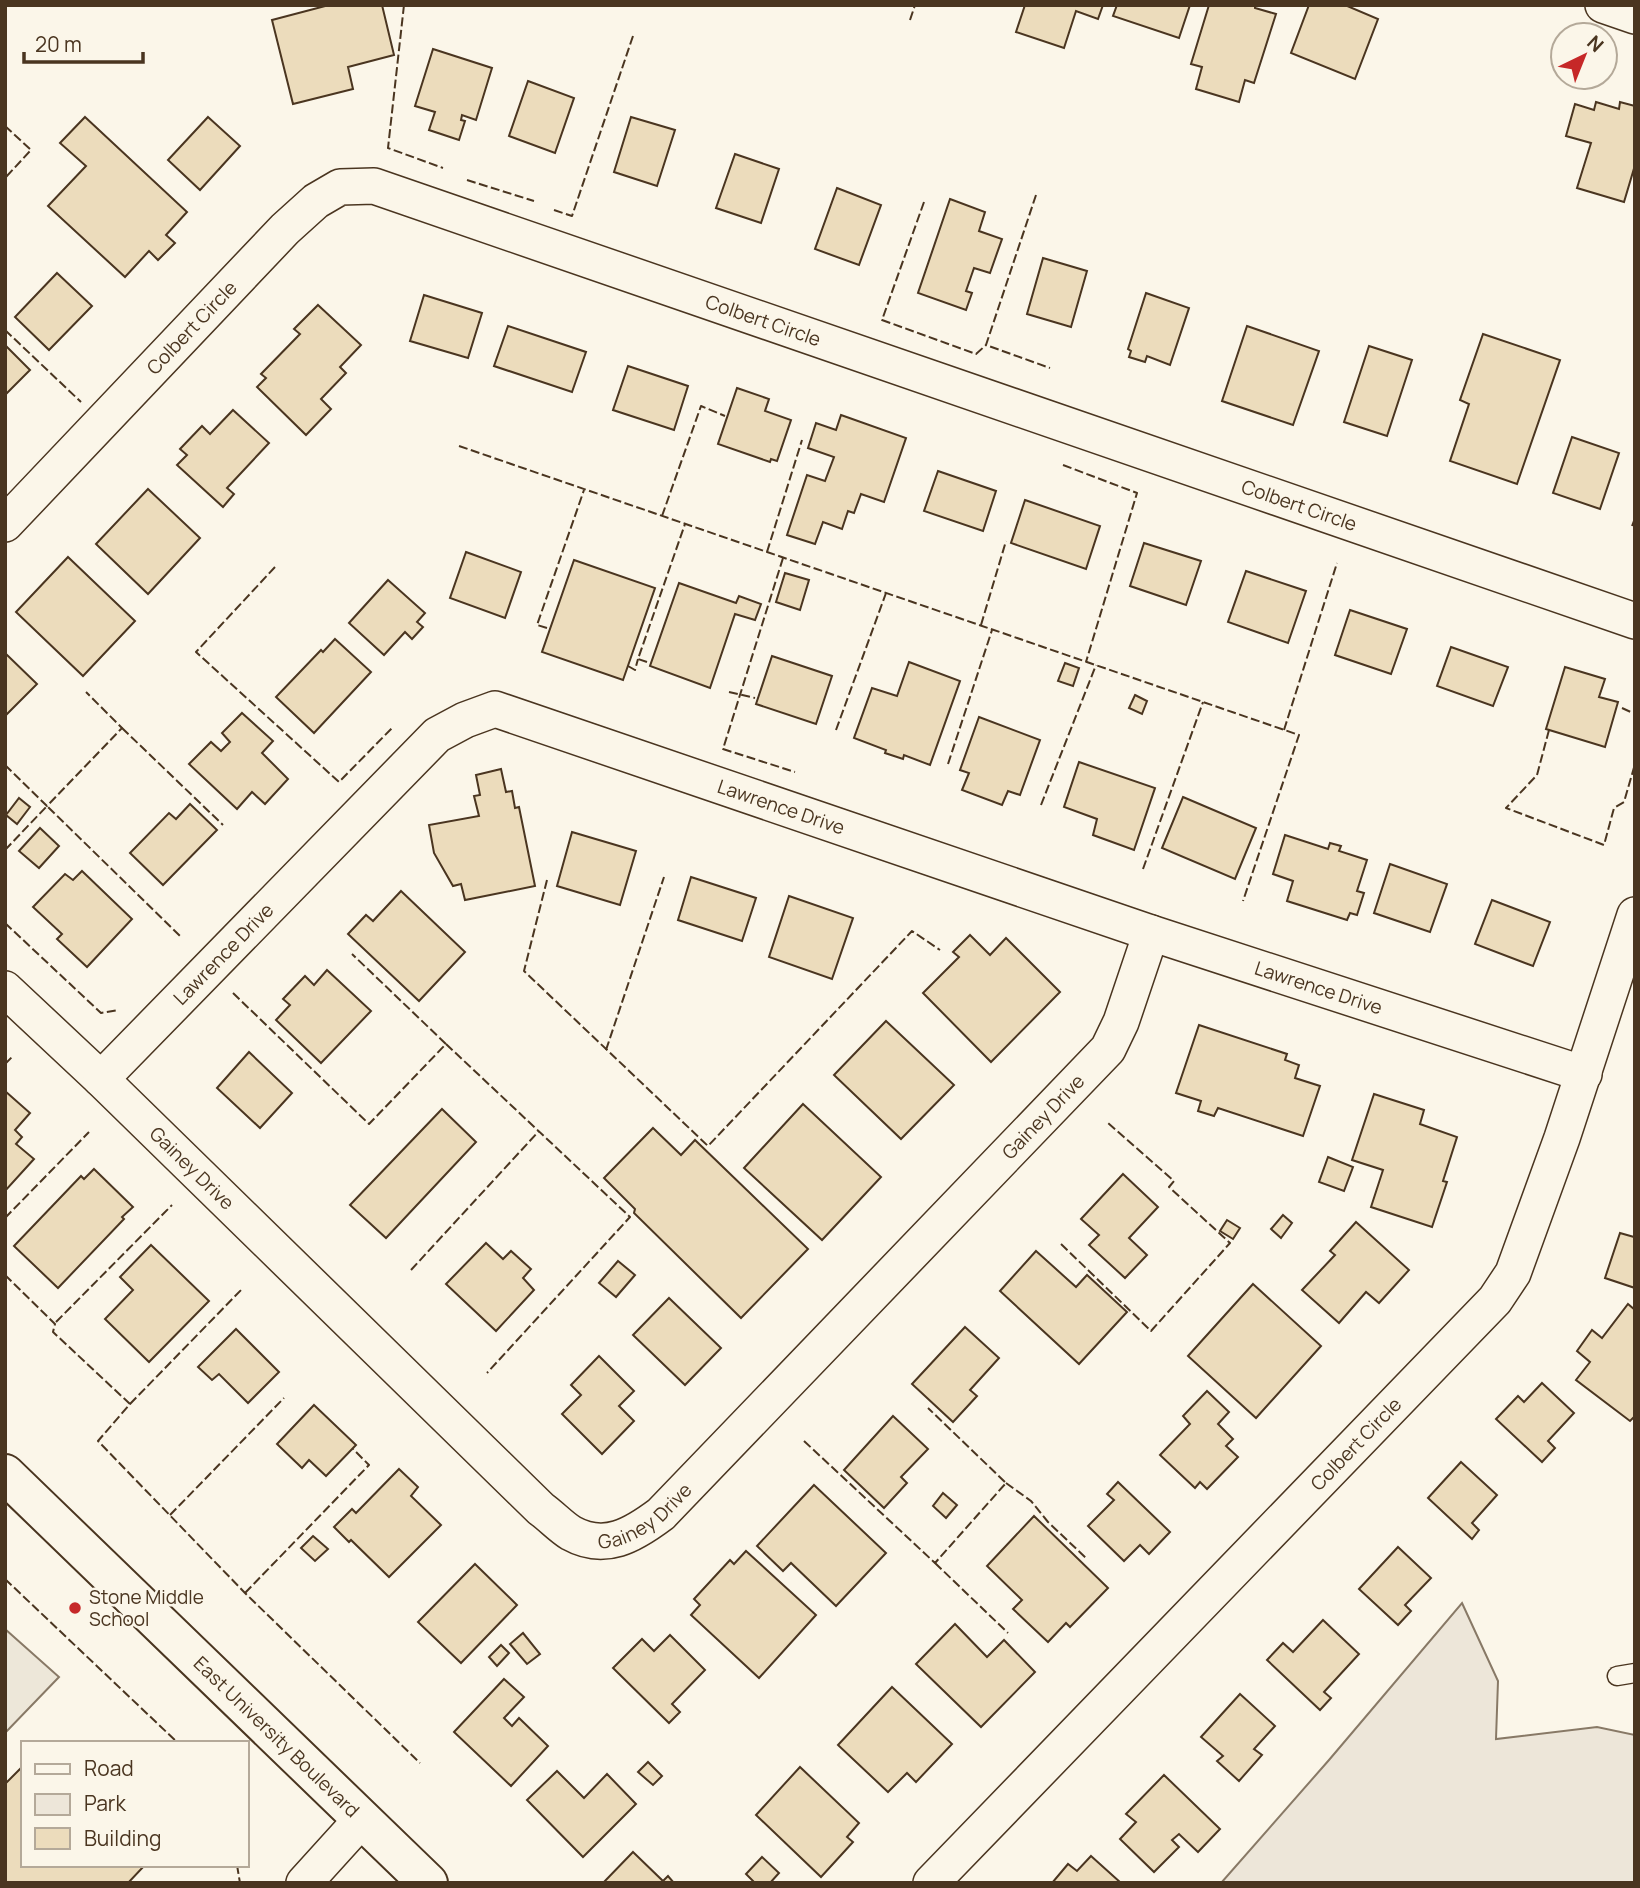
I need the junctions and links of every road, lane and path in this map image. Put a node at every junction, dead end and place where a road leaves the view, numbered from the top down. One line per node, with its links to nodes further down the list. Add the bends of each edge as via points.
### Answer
1 (1603, 5): 2 (street)
2 (1635, 16)
3 (5, 524): 4 (street, Colbert Circle, via 285,229 340,187 374,186)
4 (1635, 621)
5 (1635, 915): 8 (street, Colbert Circle)
6 (1151, 933): 8 (street, Lawrence Drive); 9 (street, Lawrence Drive, via 495,709 436,735); 9 (street, Gainey Drive, via 1108,1049 661,1514 623,1538 599,1542 572,1533 536,1503)
7 (5, 989): 9 (street, Gainey Drive)
8 (1584, 1074): 14 (street, Colbert Circle, via 1513,1273 1495,1300)
9 (101, 1079)
10 (5, 1474): 11 (street, East University Boulevard)
11 (362, 1819): 12 (street); 13 (street, East University Boulevard)
12 (303, 1883)
13 (428, 1883)
14 (931, 1883)

